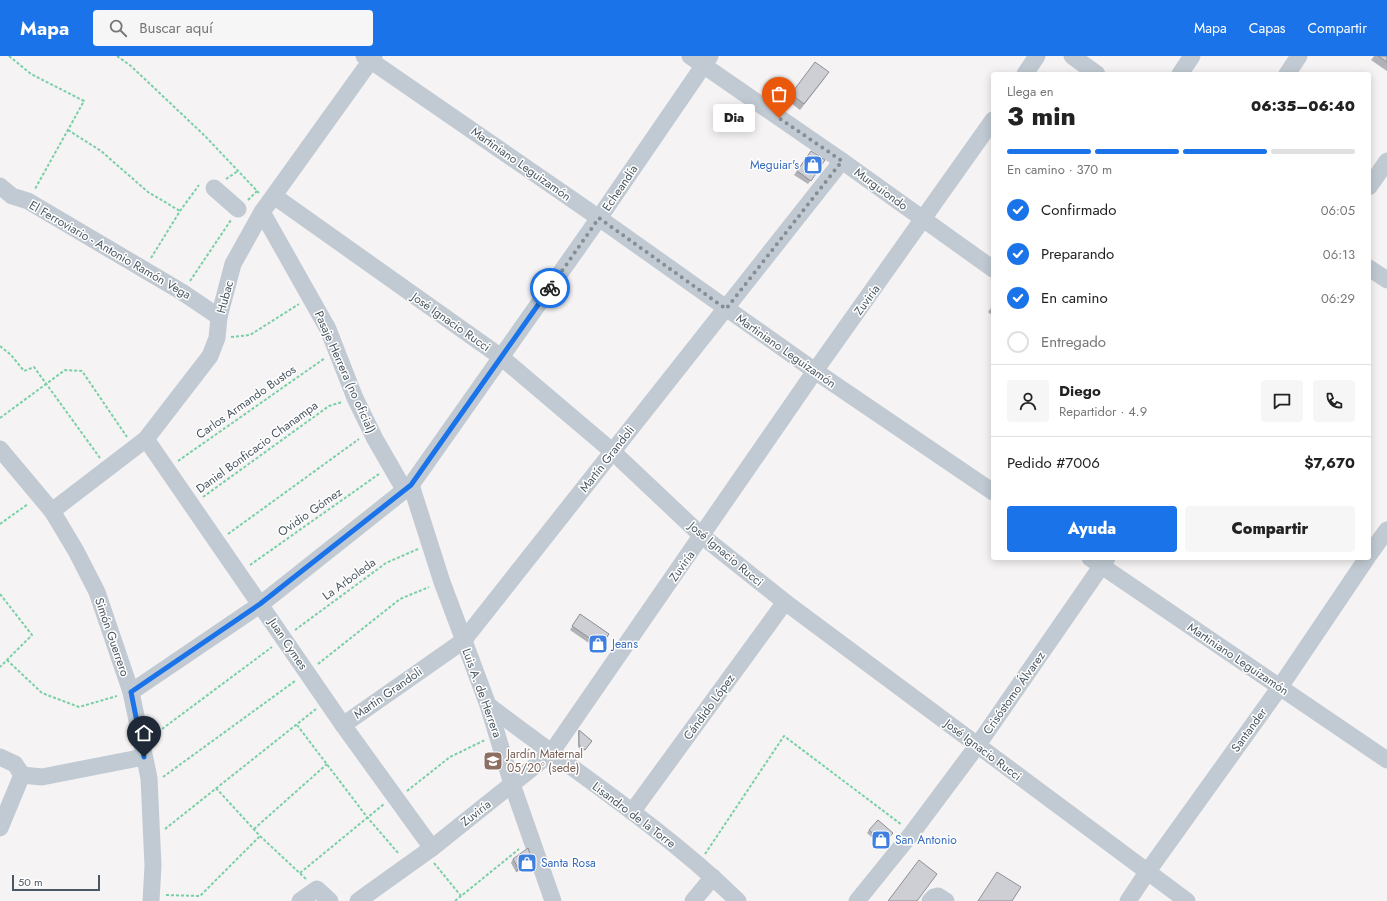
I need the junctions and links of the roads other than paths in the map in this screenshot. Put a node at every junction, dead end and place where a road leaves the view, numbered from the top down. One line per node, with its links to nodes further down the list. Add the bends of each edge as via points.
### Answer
1 (1038, 56): 7 (street)
2 (1072, 56): 8 (street)
3 (1192, 56): 9 (street)
4 (1299, 56): 10 (street)
5 (369, 58): 17 (street, Hubac); 19 (street, Martiniano Leguizamón)
6 (701, 59): 12 (street, Murguiondo); 19 (street, Echeandía)
7 (1026, 72)
8 (1094, 72)
9 (1181, 72)
10 (1288, 72)
11 (991, 123): 20 (street, Zuviría)
12 (842, 161): 20 (street, Murguiondo); 24 (street, Martín Grandoli)
13 (1387, 161): 14 (street)
14 (1371, 184)
15 (0, 186): 25 (street, El Ferroviario - Antonio Ramón Vega, via 12,196 28,201 144,269)
16 (214, 188): 18 (street)
17 (265, 200): 25 (street, Hubac, via 234,264); 26 (street, José Ignacio Rucci); 31 (street, Pasaje Herrera (no oficial), via 328,329 371,431 390,466)
18 (238, 209)
19 (599, 218): 24 (street, Martiniano Leguizamón); 26 (street, Echeandía)
20 (924, 220): 21 (street, Murguiondo); 27 (street, Zuviría)
21 (991, 268)
22 (1371, 269): 23 (street)
23 (1387, 280)
24 (726, 309): 27 (street, Martiniano Leguizamón); 30 (street, Martín Grandoli)
25 (219, 317): 28 (street, Hubac, via 218,338 210,356)
26 (501, 357): 30 (street, José Ignacio Rucci); 31 (street, Echeandía)
27 (815, 371): 32 (street, Martiniano Leguizamón); 34 (street, Zuviría)
28 (140, 444): 33 (street, Hubac); 40 (street, Juan Cymes, via 167,469)
29 (0, 449): 33 (street, Simón Guerrero)
30 (613, 452): 34 (street, José Ignacio Rucci); 41 (street, Martín Grandoli)
31 (408, 488): 40 (street, Echeandía); 41 (street, Luis A. de Herrera)
32 (991, 491)
33 (52, 511): 43 (street, Simón Guerrero, via 97,592)
34 (702, 536): 39 (street, José Ignacio Rucci); 48 (street, Zuviría)
35 (1381, 537): 36 (street)
36 (1371, 552)
37 (1366, 560): 42 (street, Santander)
38 (1099, 561): 42 (street, Martiniano Leguizamón); 46 (street, Crisóstomo Álvarez)
39 (785, 602): 46 (street, José Ignacio Rucci); 53 (street, Cándido López)
40 (260, 604): 43 (street, Echeandía); 45 (street, Juan Cymes)
41 (463, 641): 44 (street, Luis A. de Herrera); 45 (street, Martín Grandoli)
42 (1280, 687): 50 (street, Martiniano Leguizamón); 56 (street, Santander)
43 (131, 692): 47 (street, Simón Guerrero)
44 (488, 704): 48 (street, Lisandro de la Torre); 52 (street, Luis A. de Herrera)
45 (343, 725): 55 (street, Juan Cymes, via 396,797)
46 (977, 746): 56 (street, José Ignacio Rucci); 65 (street, Crisóstomo Álvarez)
47 (143, 751): 51 (street, via 42,777); 58 (street, Simón Guerrero, via 149,787 152,840)
48 (551, 753): 52 (street, Zuviría); 53 (street, Lisandro de la Torre)
49 (0, 757): 51 (street, via 15,764)
50 (1387, 760)
51 (22, 775): 54 (street)
52 (512, 784): 55 (street, Zuviría); 62 (street, Luis A. de Herrera)
53 (632, 812): 57 (street, Lisandro de la Torre)
54 (0, 828)
55 (429, 850): 61 (street, Zuviría)
56 (1148, 871): 68 (street, Santander); 69 (street, José Ignacio Rucci)
57 (713, 877): 63 (street); 64 (street, Lisandro de la Torre)
58 (151, 898)
59 (300, 901): 60 (street, via 317,889)
60 (330, 901)
61 (358, 901)
62 (553, 901)
63 (693, 901)
64 (738, 901)
65 (857, 901)
66 (930, 901): 67 (street, via 938,896)
67 (946, 901)
68 (1128, 901)
69 (1187, 901)

